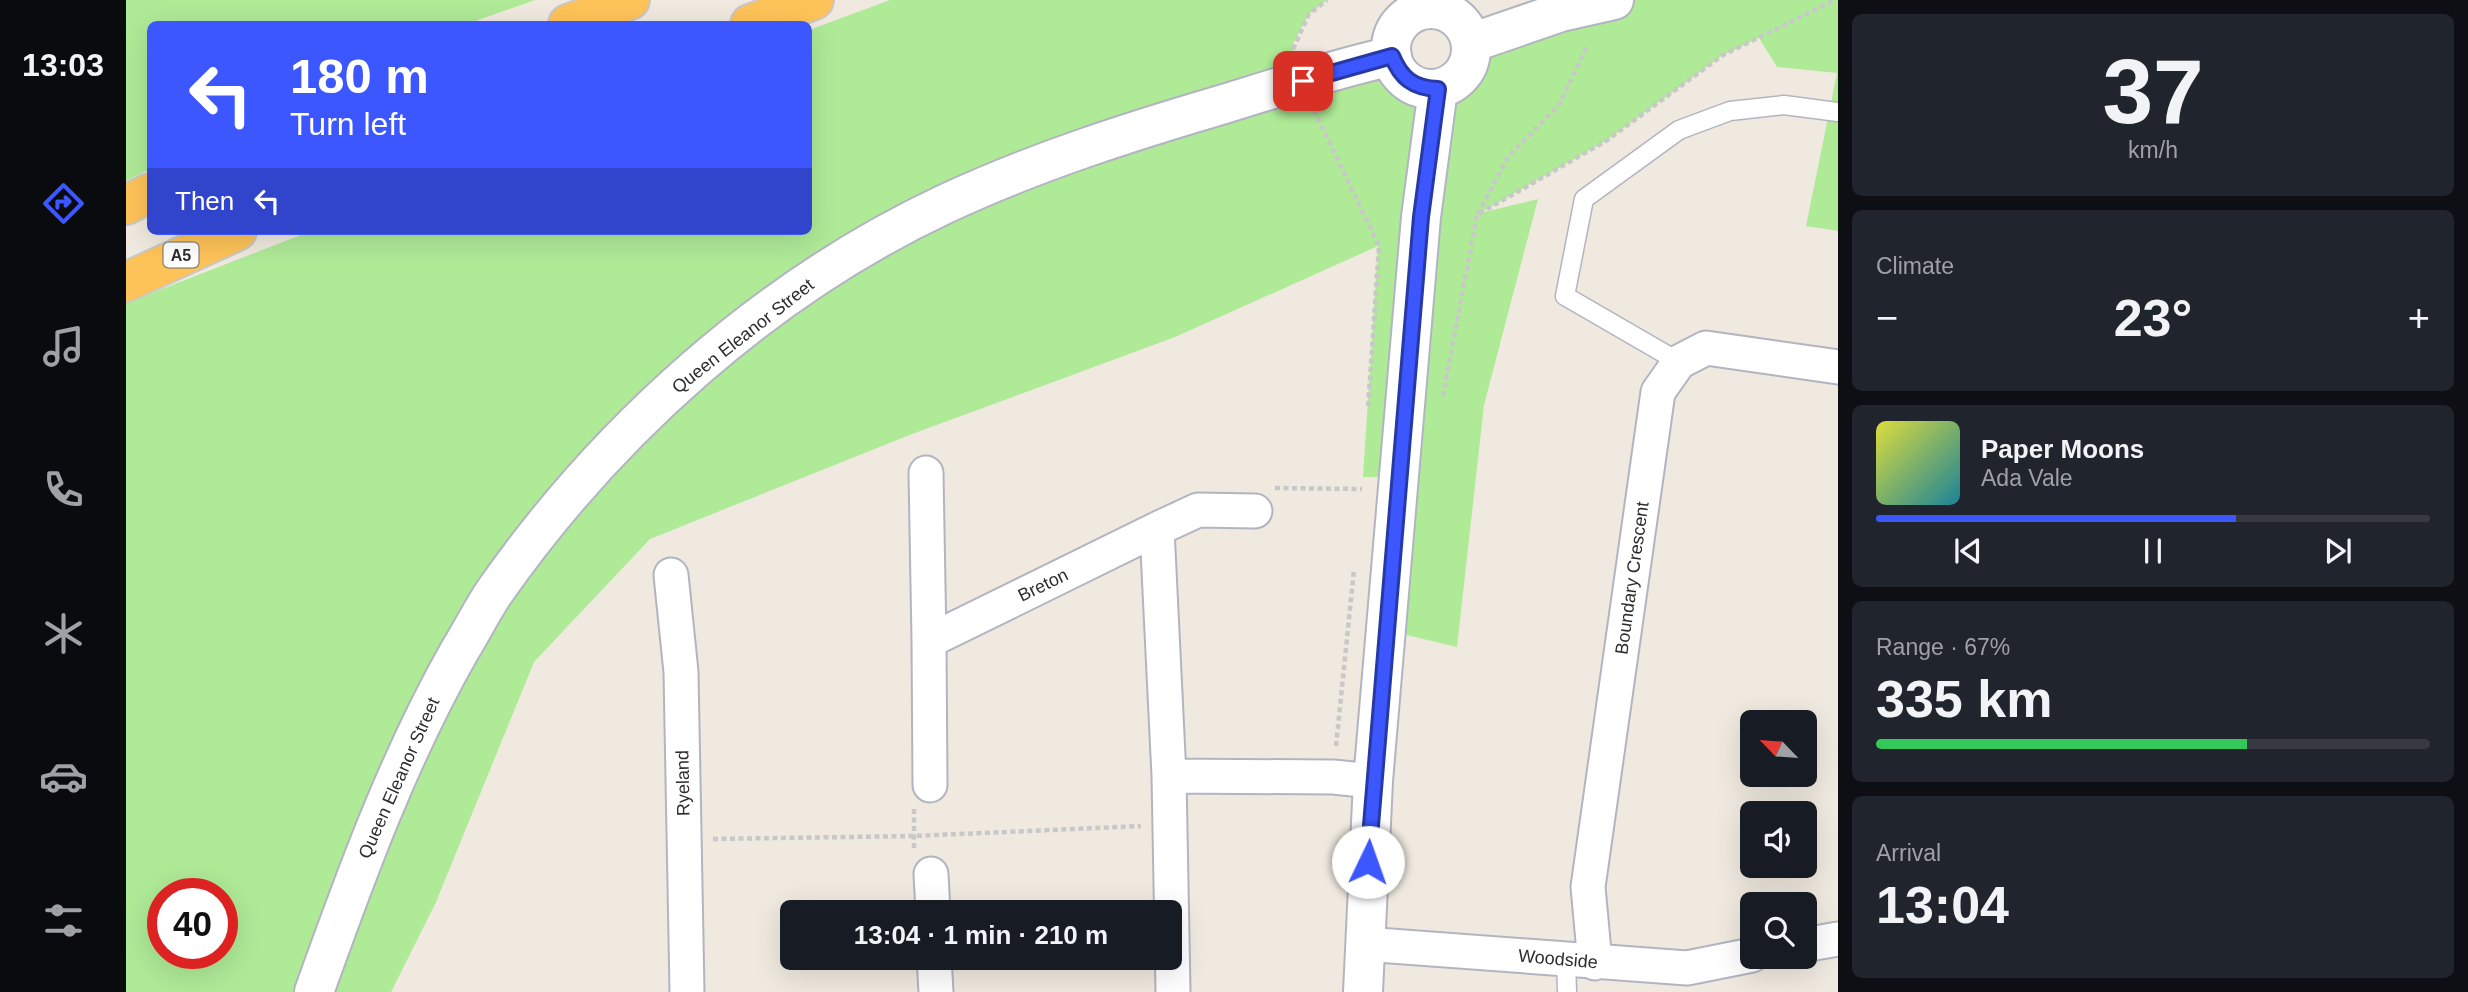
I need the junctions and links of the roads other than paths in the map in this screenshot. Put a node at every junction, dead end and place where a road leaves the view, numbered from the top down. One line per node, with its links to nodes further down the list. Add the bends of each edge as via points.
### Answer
1 (630, 0): 5 (highway)
2 (814, 0): 6 (highway)
3 (1614, 0): 7 (street, via 1561,12)
4 (1440, 5): 7 (street, via 1465,28); 8 (street, via 1404,20 1396,31)
5 (576, 21)
6 (758, 21)
7 (1471, 43): 9 (street, via 1466,68 1457,80)
8 (1392, 56): 9 (street, via 1408,82); 33 (street, Queen Eleanor Street, via 1102,140 945,204 862,249 782,301 690,372 603,459 493,593 431,702 390,791)
9 (1438, 89): 23 (street, via 1421,217)
10 (1838, 112): 15 (lane, via 1784,105 1730,111 1679,130 1584,199 1565,296)
11 (147, 194): 12 (highway)
12 (126, 205)
13 (228, 235): 14 (highway, A5)
14 (126, 282)
15 (1678, 362): 16 (street, via 1706,348); 31 (street, Boundary Crescent, via 1658,392)
16 (1838, 367)
17 (926, 472): 21 (street)
18 (1255, 511): 19 (street, Breton, via 1198,510)
19 (1157, 529): 21 (street, Breton); 22 (street)
20 (671, 575): 34 (street, Ryeland, via 681,671)
21 (929, 641): 24 (street)
22 (1169, 776): 23 (street); 36 (street)
23 (1373, 781): 29 (street)
24 (930, 785)
25 (931, 874): 26 (street)
26 (932, 900)
27 (1838, 939): 28 (street)
28 (1817, 943)
29 (1364, 944): 31 (street, Woodside); 37 (street)
30 (1740, 957): 31 (street, Woodside, via 1687,968)
31 (1581, 961): 38 (lane)
32 (935, 970): 35 (street)
33 (314, 992)
34 (687, 992)
35 (936, 992)
36 (1173, 992)
37 (1363, 992)
38 (1567, 992)

